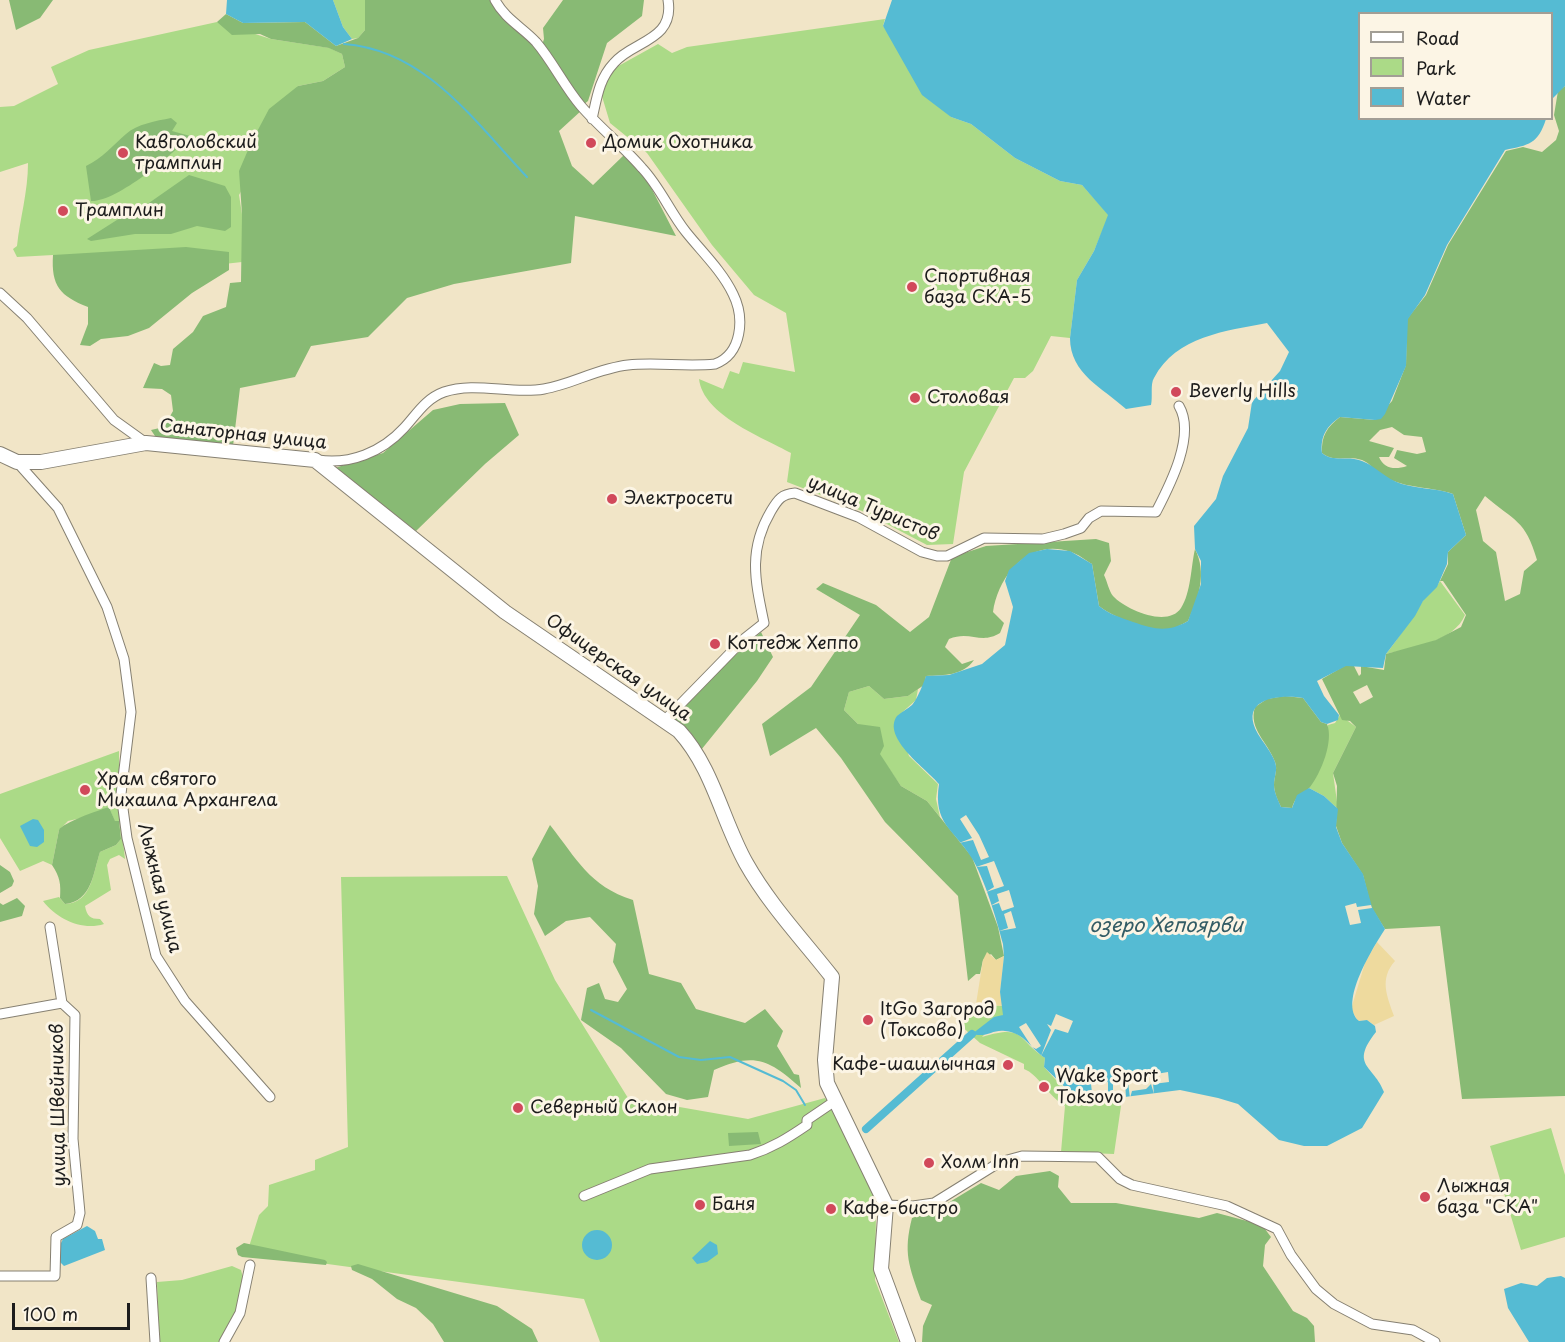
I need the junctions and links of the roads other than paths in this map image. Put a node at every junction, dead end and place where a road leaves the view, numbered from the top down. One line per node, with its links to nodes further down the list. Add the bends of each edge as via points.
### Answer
1 (495, 0): 3 (street, Санаторная улица, via 507,18 536,43)
2 (668, 0): 3 (street, via 663,28 615,60 600,80)
3 (592, 119): 8 (street, Санаторная улица, via 644,169 734,296 740,333 725,360 698,366 627,365 545,389 447,391 428,400 388,443 372,452 334,462)
4 (0, 293): 6 (street, via 27,318 114,420)
5 (1179, 406): 10 (street, улица Туристов, via 1185,426 1181,453 1156,512 1101,511 1081,528 1050,537 984,538 947,556 937,556 858,518 795,493 785,494 777,500 754,555 764,623)
6 (146, 443): 8 (street, Санаторная улица); 9 (street, Санаторная улица, via 41,462)
7 (0, 454): 9 (street, Санаторная улица)
8 (315, 460): 10 (street, Офицерская улица, via 505,612)
9 (17, 462): 14 (street, Лыжная улица, via 58,508 107,607 124,659 131,712 121,794 156,956 185,1001)
10 (663, 721): 15 (street, Офицерская улица, via 692,745 746,863 832,977 825,1060 827,1083)
11 (50, 927): 12 (street, улица Швейников)
12 (62, 1004): 13 (street); 19 (street, улица Швейников, via 75,1015 73,1139 80,1213 77,1226 56,1238 55,1276)
13 (0, 1014)
14 (270, 1097)
15 (836, 1104): 16 (street, via 819,1109 807,1125 766,1150 650,1169); 17 (street, Офицерская улица)
16 (584, 1196)
17 (886, 1205): 23 (street, via 881,1269); 24 (street, via 934,1203 1000,1162 1022,1156 1098,1157 1132,1185 1227,1206 1277,1229 1290,1255 1316,1289 1334,1304 1372,1324 1413,1330)
18 (250, 1265): 22 (street, via 240,1313)
19 (0, 1275)
20 (151, 1278): 21 (street)
21 (155, 1342)
22 (224, 1342)
23 (908, 1342)
24 (1435, 1342)

